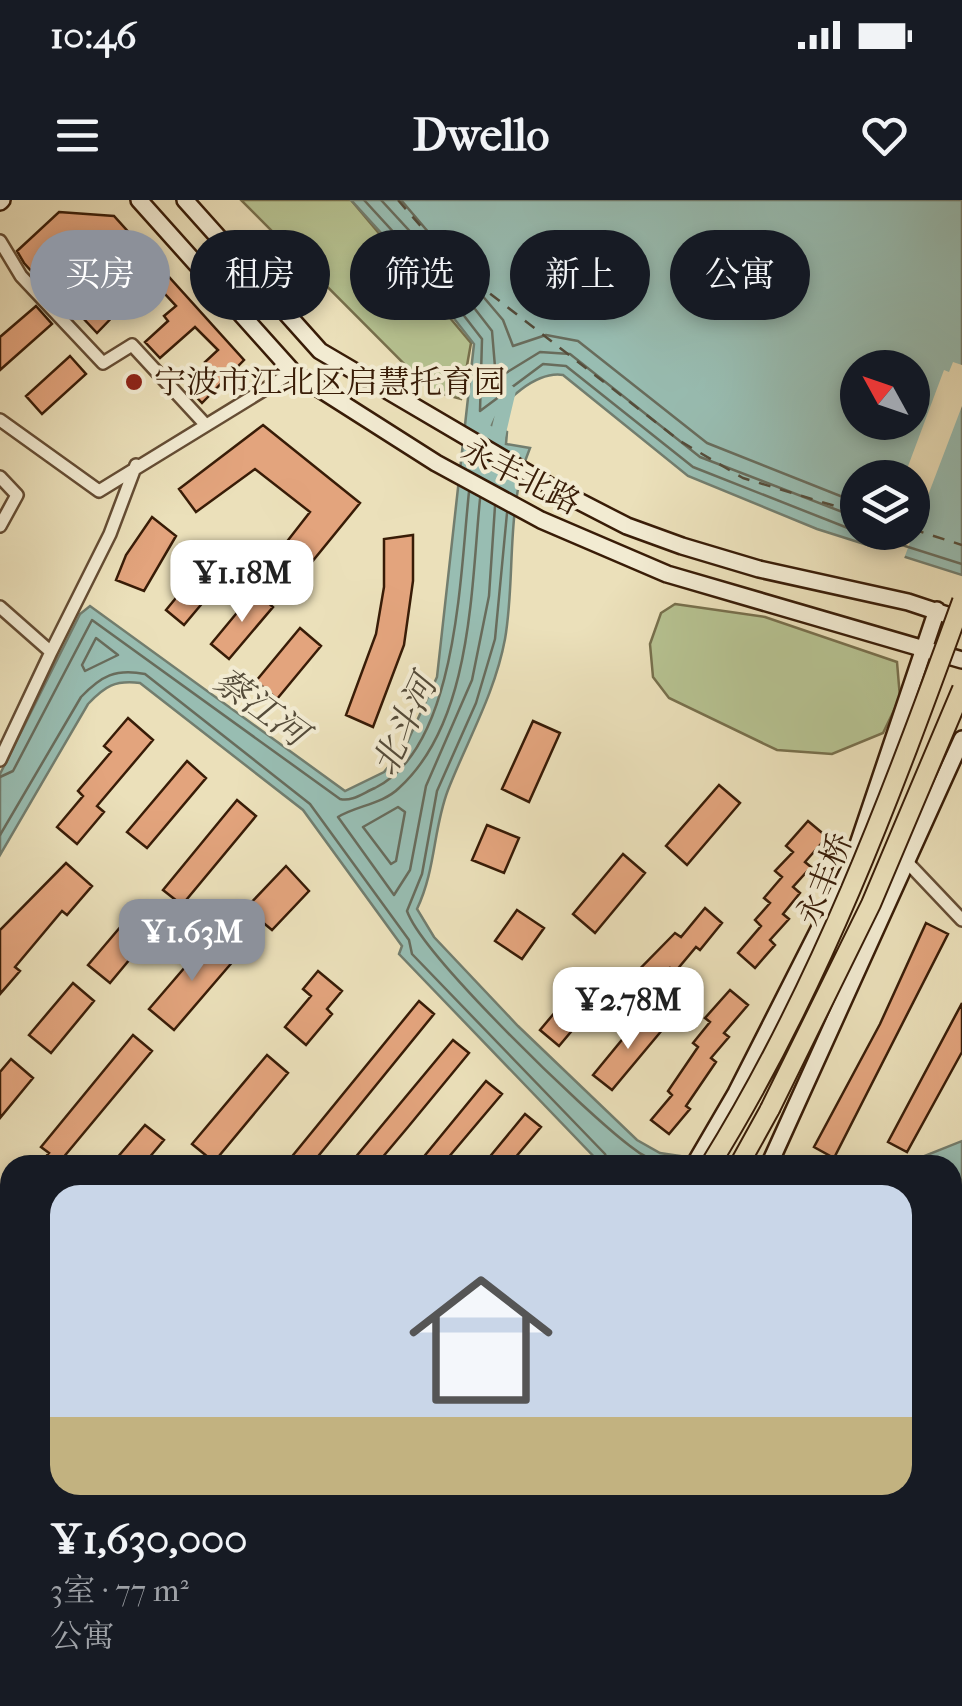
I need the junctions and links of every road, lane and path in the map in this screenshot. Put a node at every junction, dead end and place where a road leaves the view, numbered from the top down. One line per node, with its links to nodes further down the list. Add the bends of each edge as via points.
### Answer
1 (139, 200): 4 (main road, 永丰北路)
2 (185, 200): 12 (main road, 永丰北路, via 320,352 443,428 628,526 682,546)
3 (0, 241): 6 (street, via 21,276 103,363 132,345)
4 (293, 372): 6 (street); 14 (main road, 永丰北路, via 436,463 542,520 667,574)
5 (0, 420): 7 (street, via 99,491)
6 (204, 422): 7 (street)
7 (136, 464): 15 (street, via 110,534)
8 (0, 477): 9 (street, via 18,496)
9 (0, 526)
10 (962, 601): 23 (main road, 永丰桥, bridge, via 832,938 790,1027)
11 (0, 607): 15 (street)
12 (937, 610): 13 (main road, 永丰北路); 14 (main road)
13 (962, 620)
14 (926, 650): 16 (main road, 永丰北路); 22 (main road, via 850,868)
15 (51, 652): 19 (street)
16 (962, 660)
17 (962, 689): 24 (main road, 永丰桥, bridge, via 872,904)
18 (962, 739): 20 (main road)
19 (0, 760)
20 (907, 862): 21 (street); 25 (main road)
21 (962, 920)
22 (709, 1155)
23 (709, 1155)
24 (744, 1155)
25 (775, 1155)

